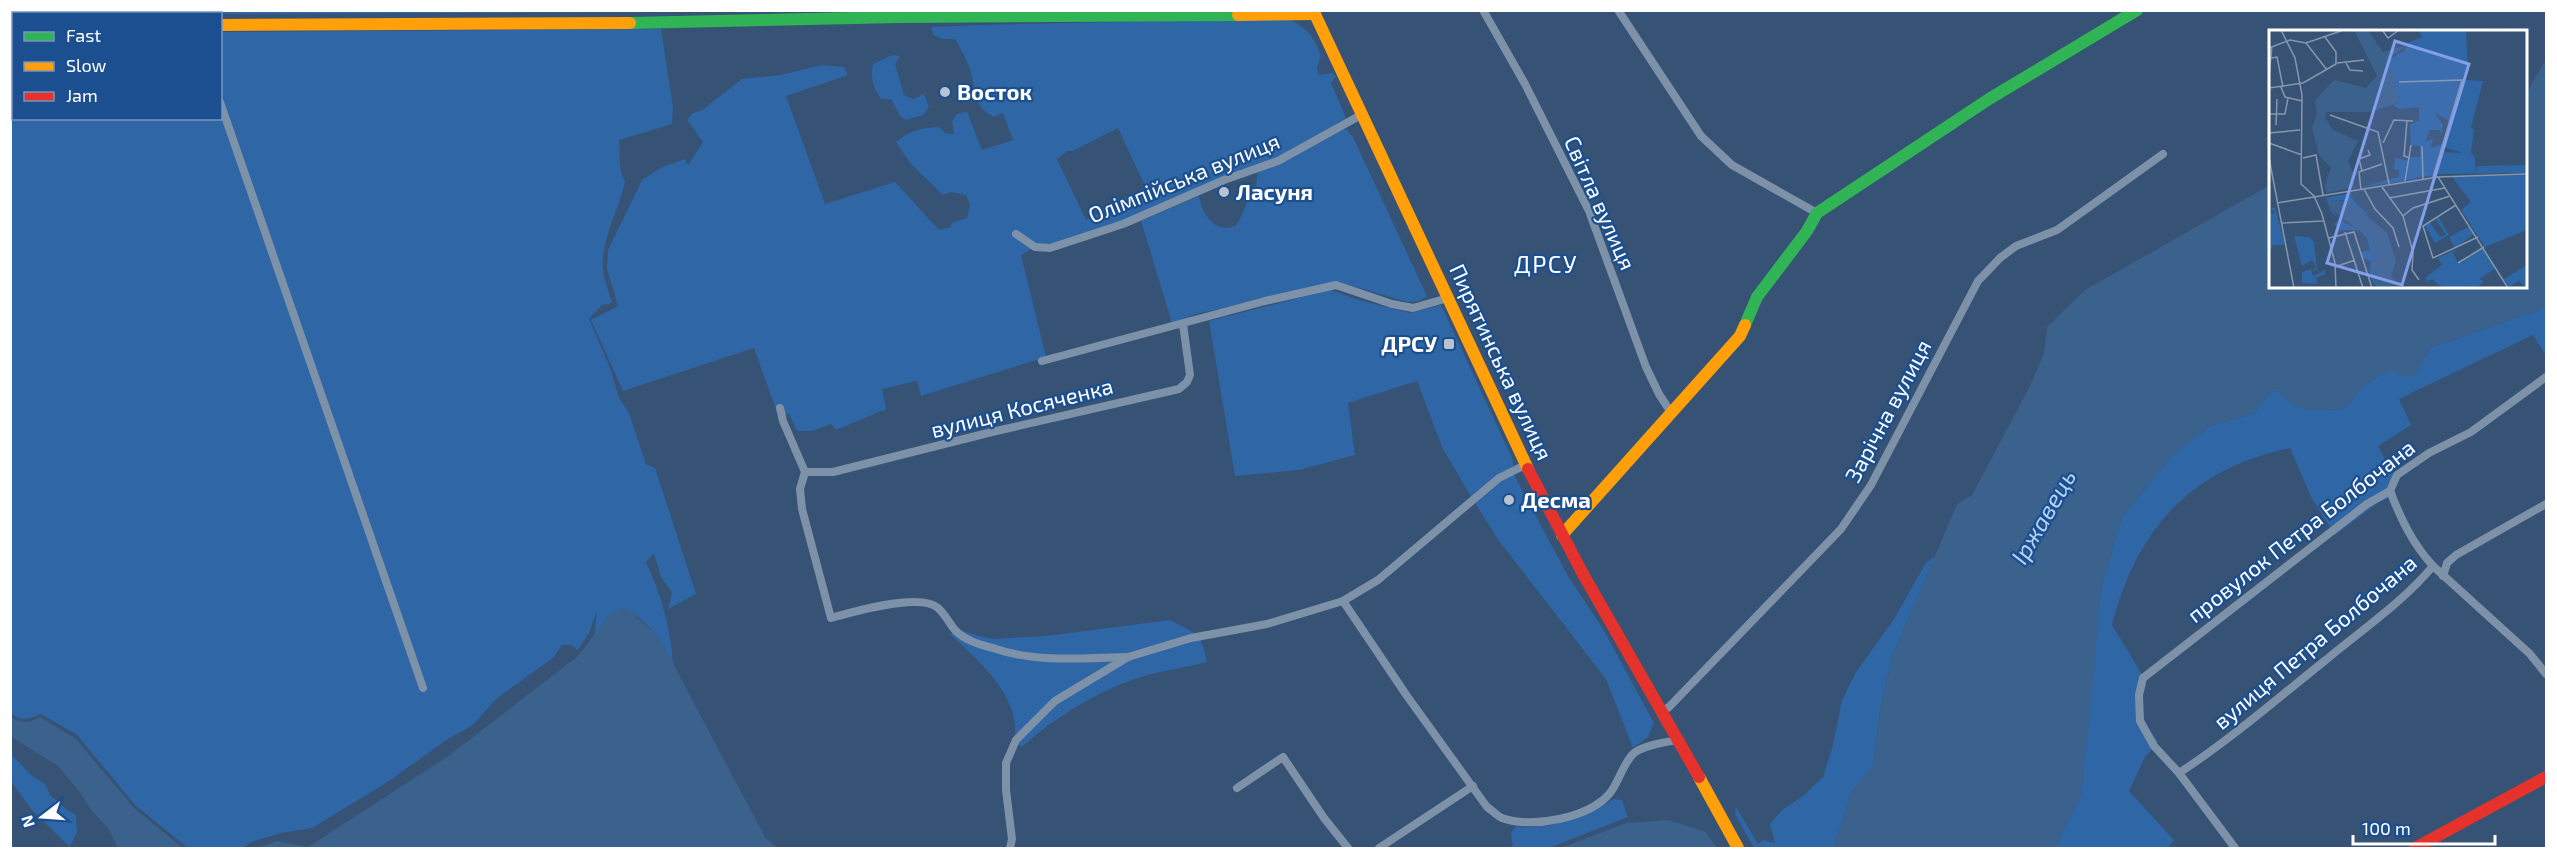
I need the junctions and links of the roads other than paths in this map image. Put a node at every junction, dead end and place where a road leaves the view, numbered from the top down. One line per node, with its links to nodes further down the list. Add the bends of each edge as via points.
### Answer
1 (1483, 10): 16 (street, Світла вулиця, via 1589,211 1646,368)
2 (1618, 10): 9 (street, via 1701,136 1732,165)
3 (2137, 10): 9 (street, via 1989,99)
4 (1314, 13): 5 (street, via 659,23); 7 (street, Пирятинська вулиця)
5 (222, 24)
6 (222, 108): 27 (street)
7 (1361, 115): 10 (street, Олімпійська вулиця, via 1278,161 1123,224 1050,248 1035,247); 11 (street, Пирятинська вулиця)
8 (2163, 153): 28 (street, Зарічна вулиця, via 2057,230 2016,246 1978,281 1871,485 1841,529)
9 (1817, 213): 16 (street, via 1757,297 1740,336)
10 (1017, 234)
11 (1448, 298): 12 (street, via 1413,308 1335,285); 17 (street, Пирятинська вулиця)
12 (1183, 324): 13 (street); 18 (street, вулиця Косяченка, via 1190,375 1179,389 833,472)
13 (1042, 361)
14 (2547, 377): 19 (street, провулок Петра Болбочана, via 2471,432 2397,475)
15 (780, 408): 18 (street)
16 (1672, 414): 21 (street)
17 (1527, 464): 21 (street, Пирятинська вулиця); 24 (street, via 1499,478 1377,580)
18 (805, 472): 25 (street, via 800,489 802,509 831,618 899,603 929,603 963,637 1018,656)
19 (2390, 491): 22 (street, via 2411,539); 30 (street, провулок Петра Болбочана, via 2367,504 2143,678 2140,721 2154,746)
20 (2547, 504): 23 (street, вулиця Петра Болбочана, via 2456,555 2447,563)
21 (1562, 534): 28 (street, Пирятинська вулиця)
22 (2433, 566): 23 (street, вулиця Петра Болбочана); 30 (street, вулиця Петра Болбочана, via 2419,583 2348,642)
23 (2443, 576): 26 (street)
24 (1343, 601): 25 (street, via 1267,624 1191,638); 32 (street)
25 (1128, 657): 34 (street, via 1054,701 1016,740 1006,763)
26 (2547, 674)
27 (423, 688)
28 (1661, 712): 29 (street, Пирятинська вулиця)
29 (1678, 740): 32 (street, via 1634,753 1610,794 1598,804 1558,820 1530,823 1501,818 1487,807); 37 (street, Пирятинська вулиця)
30 (2179, 773): 38 (street)
31 (2547, 777): 39 (street)
32 (1473, 786): 36 (street)
33 (1238, 788): 35 (street, via 1283,757)
34 (1010, 849)
35 (1348, 849)
36 (1379, 849)
37 (1738, 849)
38 (2235, 849)
39 (2415, 849)

